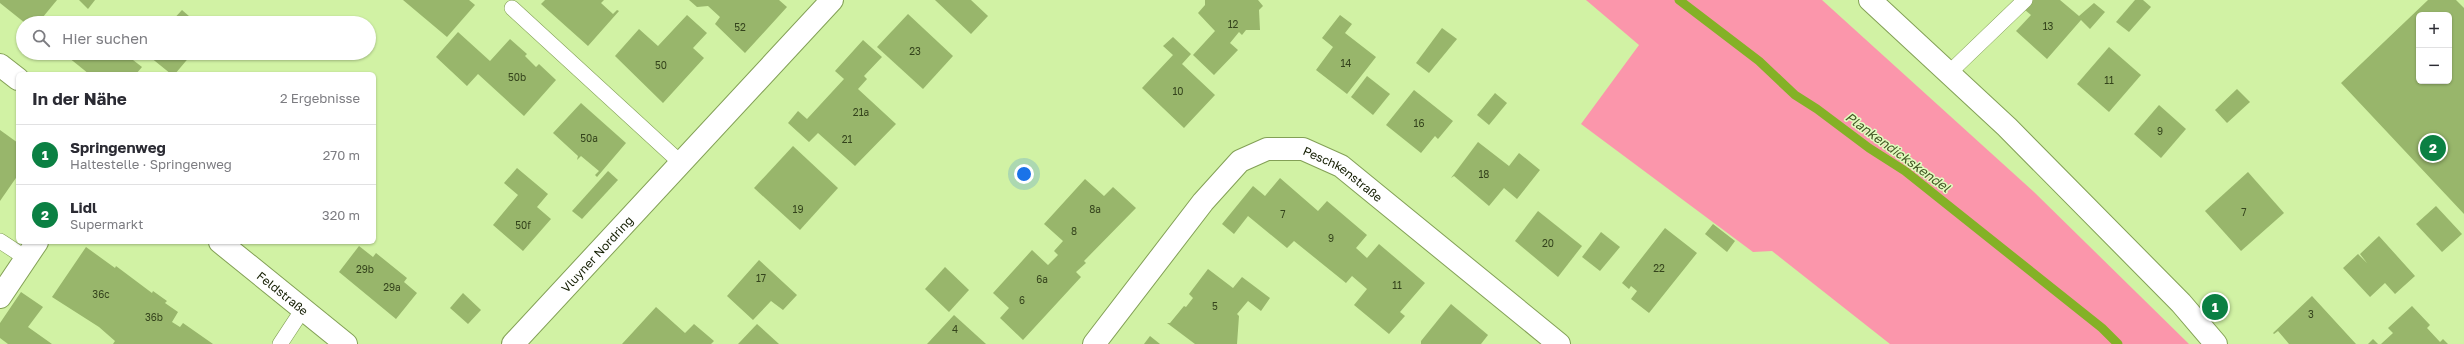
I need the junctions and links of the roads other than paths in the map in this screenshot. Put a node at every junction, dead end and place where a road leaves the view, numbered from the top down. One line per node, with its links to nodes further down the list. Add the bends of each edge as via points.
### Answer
1 (832, 0): 8 (street, Vluyner Nordring)
2 (1870, 0): 6 (street)
3 (2025, 0): 6 (lane)
4 (512, 8): 8 (lane)
5 (0, 65): 7 (street)
6 (1949, 73): 19 (street, via 2007,127 2176,298)
7 (16, 77)
8 (682, 164): 16 (street, Vluyner Nordring)
9 (0, 241): 11 (lane)
10 (222, 244): 13 (street, Feldstraße)
11 (32, 250): 12 (street)
12 (0, 298)
13 (303, 309): 14 (lane); 15 (street, Feldstraße)
14 (280, 344)
15 (346, 344)
16 (513, 344)
17 (1094, 344): 18 (street, Peschkenstraße, via 1203,202 1240,161 1267,149 1303,149 1341,166)
18 (1559, 344)
19 (2216, 344)

